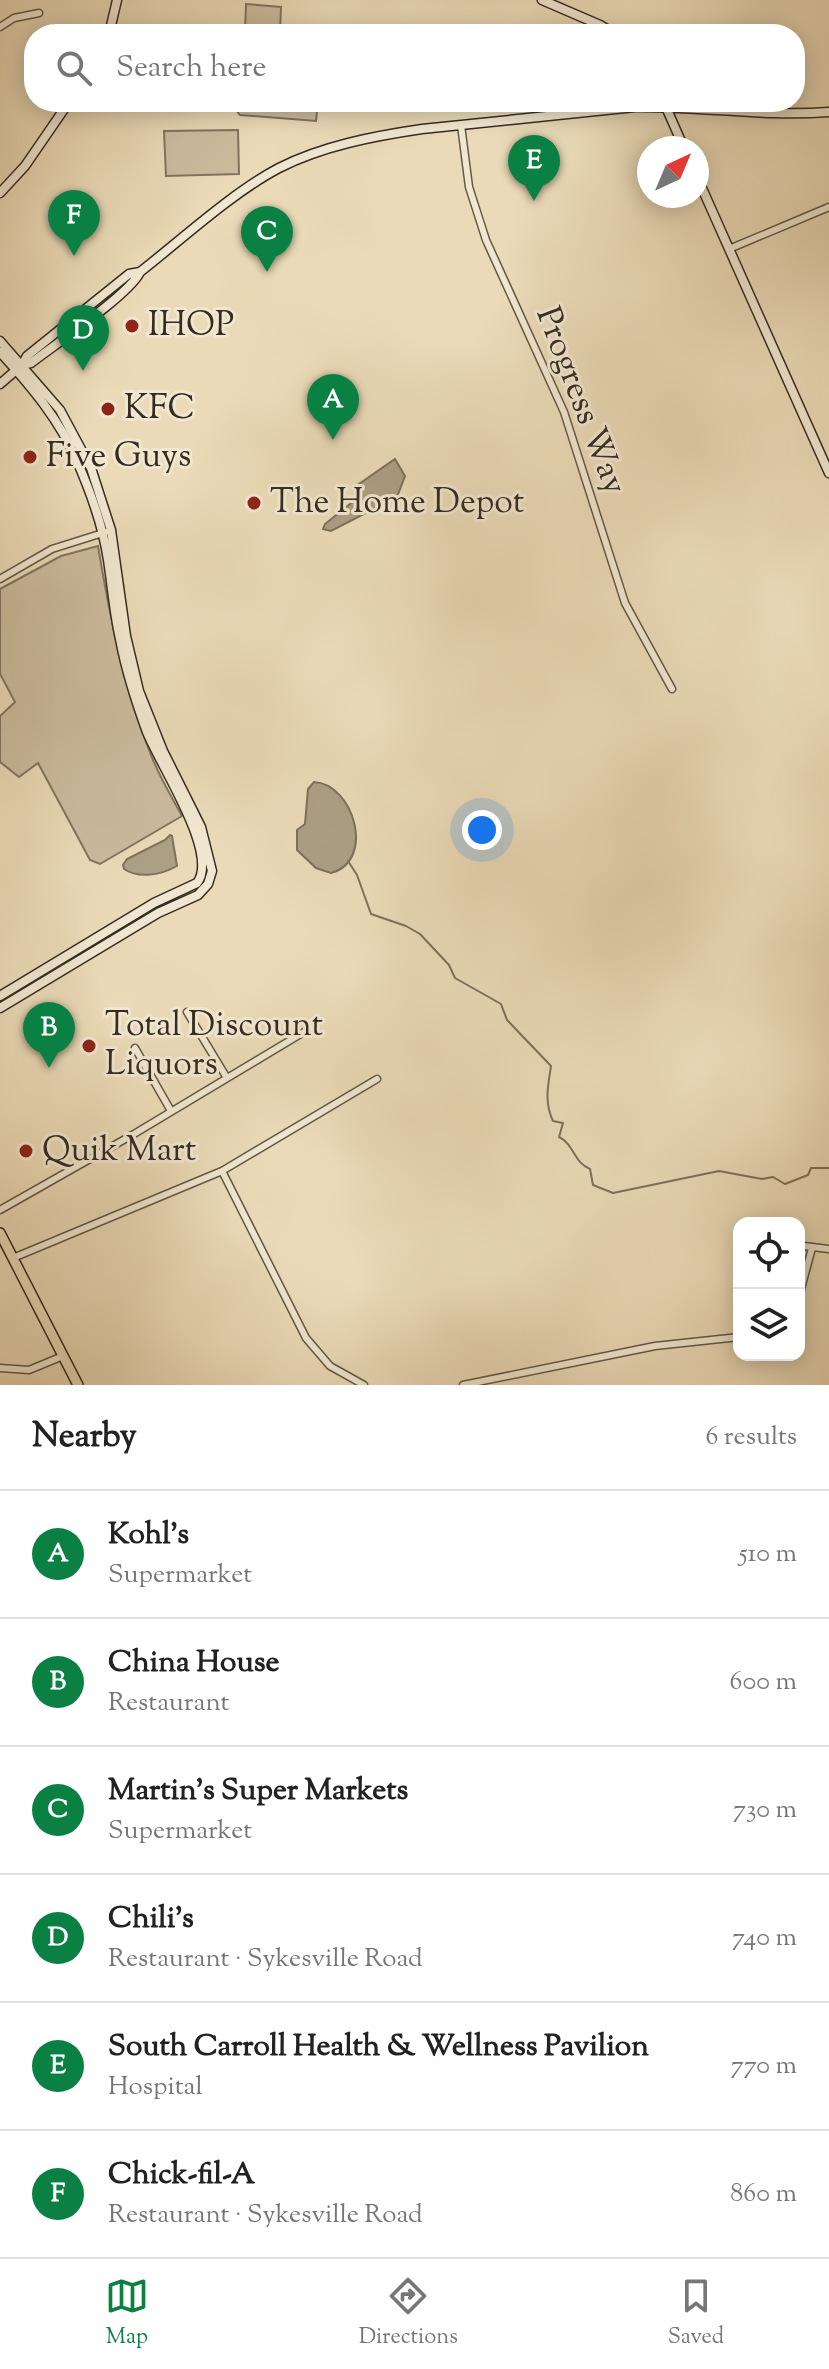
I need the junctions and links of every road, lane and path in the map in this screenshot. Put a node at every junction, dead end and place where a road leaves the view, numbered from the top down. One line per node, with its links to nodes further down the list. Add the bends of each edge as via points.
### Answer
1 (117, 0): 4 (street)
2 (542, 0): 5 (street)
3 (39, 13): 6 (street)
4 (111, 24)
5 (598, 24)
6 (0, 27)
7 (62, 112): 14 (street)
8 (587, 112): 12 (street)
9 (668, 112): 13 (street)
10 (747, 112): 11 (street)
11 (829, 112)
12 (461, 125): 20 (street, via 390,134 288,164 140,272 129,274); 25 (street, Progress Way, via 469,187 486,240 564,412 625,603)
13 (679, 136)
14 (0, 193)
15 (709, 204): 17 (street)
16 (829, 207): 17 (street)
17 (729, 249): 22 (street)
18 (0, 341): 20 (street)
19 (0, 352): 20 (street)
20 (19, 368): 21 (street); 23 (street, via 68,442)
21 (0, 384)
22 (829, 473)
23 (107, 532): 24 (street, via 52,549); 26 (street, via 139,691 194,811)
24 (0, 579)
25 (672, 689)
26 (203, 843): 27 (street, via 204,865 197,883 154,903); 28 (street, via 212,871 204,891 94,949)
27 (0, 996)
28 (0, 1008)
29 (187, 1012): 32 (street)
30 (314, 1026): 32 (street)
31 (135, 1048): 34 (street)
32 (227, 1078): 34 (street)
33 (377, 1079): 35 (street)
34 (171, 1111): 36 (street)
35 (222, 1171): 39 (street); 45 (street, via 306,1338 330,1366)
36 (0, 1210)
37 (0, 1233): 39 (main road)
38 (829, 1249): 40 (street, via 808,1247)
39 (13, 1258): 42 (main road)
40 (800, 1289)
41 (733, 1338): 46 (street, via 655,1346)
42 (63, 1356): 43 (street, via 29,1370); 44 (main road)
43 (0, 1368)
44 (78, 1385)
45 (364, 1385)
46 (463, 1385)

